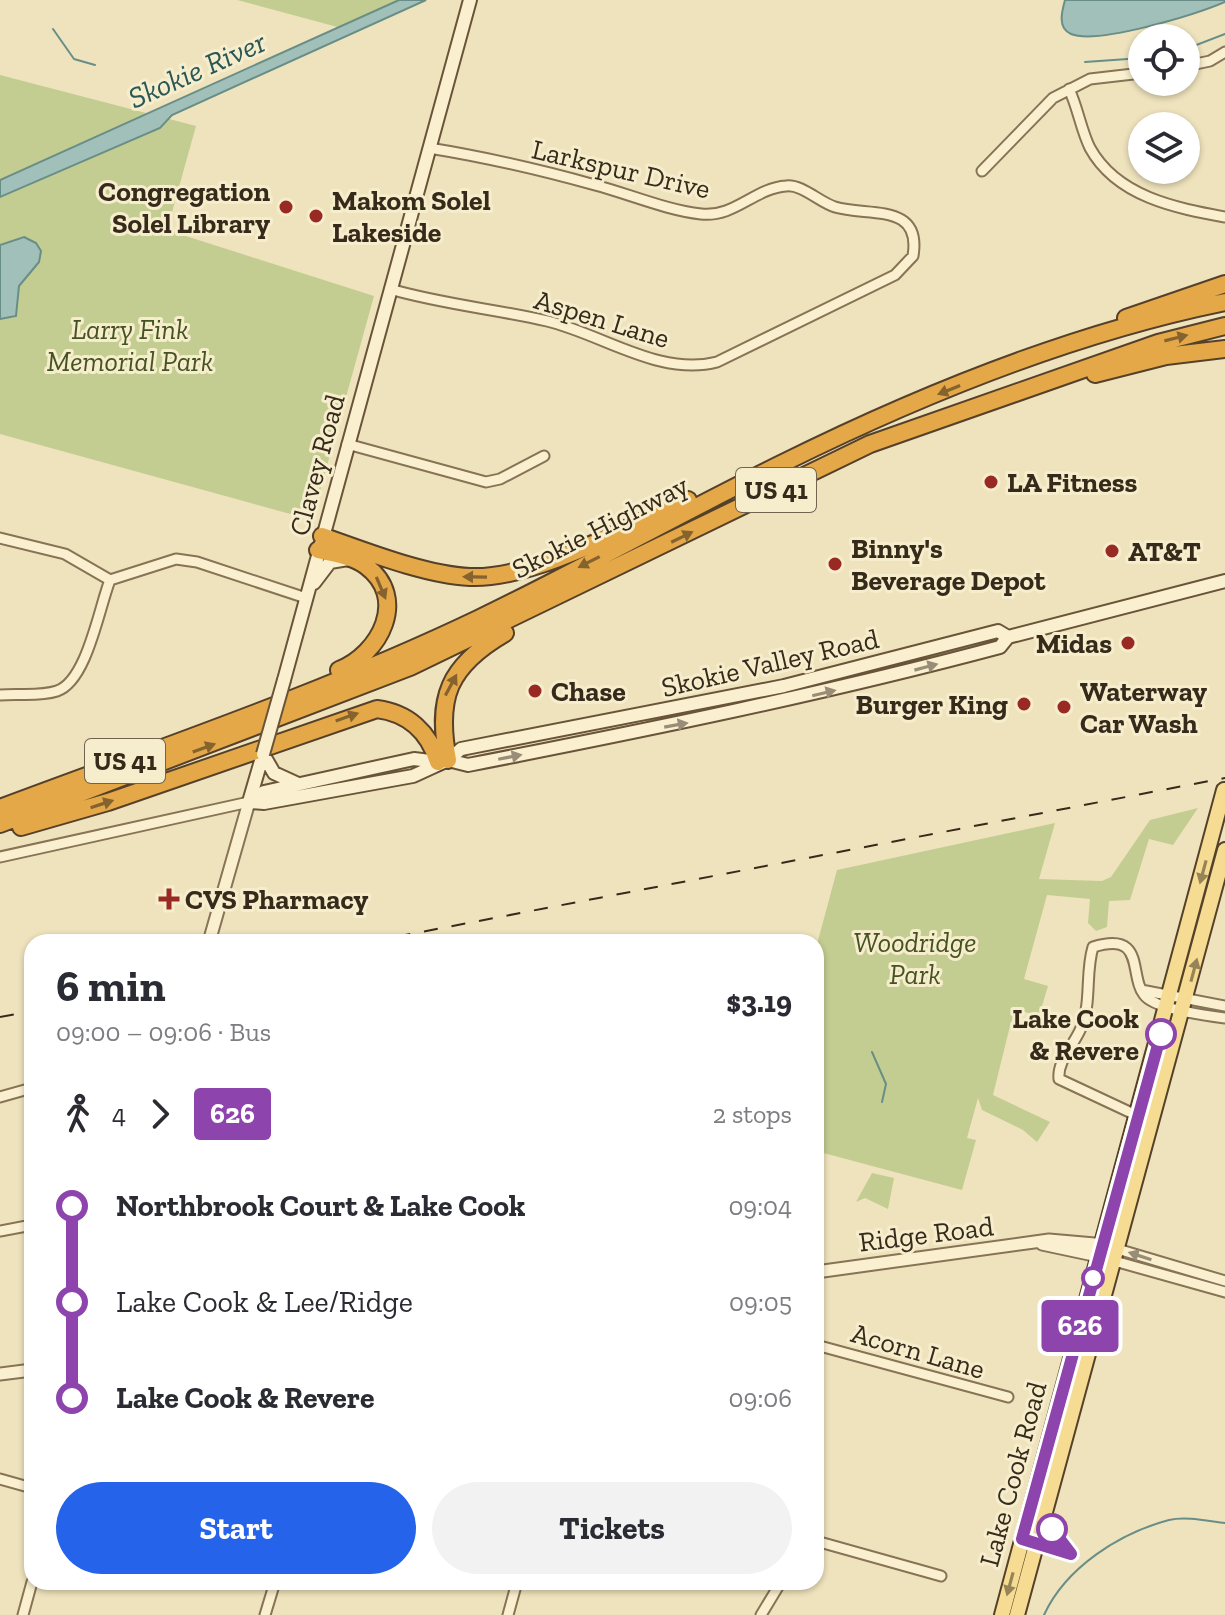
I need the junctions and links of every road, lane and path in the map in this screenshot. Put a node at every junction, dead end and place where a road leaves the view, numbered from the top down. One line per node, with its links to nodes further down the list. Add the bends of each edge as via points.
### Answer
1 (470, 0): 6 (main road, Clavey Road)
2 (1225, 52): 3 (street)
3 (1200, 63)
4 (1128, 75): 5 (street, via 1090,79)
5 (1069, 89): 7 (street, via 1037,110); 9 (street, via 1089,145 1105,169 1154,201)
6 (429, 148): 8 (street, Larkspur Drive, via 574,179 700,214 722,213 787,185 833,206); 11 (main road, Clavey Road)
7 (982, 171)
8 (890, 214): 11 (street, Aspen Lane, via 904,221 913,236 913,256 903,269 706,365 674,365 565,326)
9 (1225, 217)
10 (1225, 284): 15 (highway, via 1086,332)
11 (390, 289): 17 (main road, Clavey Road)
12 (1225, 302): 15 (highway, Skokie Highway / US 41)
13 (1225, 326): 16 (highway, Skokie Highway / US 41, one-way to 13, via 1158,343)
14 (1225, 349): 16 (highway, via 1166,356)
15 (1021, 361): 19 (highway, Skokie Highway / US 41, one-way to 19)
16 (943, 416): 23 (highway, Skokie Highway / US 41, one-way to 16, via 870,444)
17 (347, 444): 18 (street, via 486,482); 21 (main road, Clavey Road)
18 (544, 456)
19 (782, 463): 21 (highway, one-way to 21, via 545,561 494,576 452,576); 34 (highway, Skokie Highway / US 41, one-way to 34, via 417,647)
20 (0, 538): 24 (street, via 65,554)
21 (320, 543): 22 (highway); 26 (main road, Clavey Road)
22 (355, 559): 26 (main road, via 330,562); 34 (highway, one-way to 34, via 373,573 385,597 385,624 371,650 345,668 211,720)
23 (612, 571): 35 (highway, one-way to 23, via 442,707 464,665 488,643); 40 (highway, Skokie Highway / US 41, one-way to 23, via 410,667)
24 (110, 580): 26 (street, via 176,559); 31 (street, via 74,679 54,692)
25 (1225, 581): 27 (main road, Skokie Valley Road)
26 (307, 597): 33 (main road, Clavey Road, bridge)
27 (1008, 637): 28 (main road, Skokie Valley Road, via 998,631); 30 (main road, Skokie Valley Road, one-way to 27, via 1000,647)
28 (847, 672): 29 (main road, Skokie Valley Road); 30 (main road)
29 (784, 686): 32 (main road); 35 (main road, Skokie Valley Road, via 461,749)
30 (851, 687): 32 (main road, Skokie Valley Road, one-way to 30)
31 (0, 695)
32 (787, 701): 35 (main road, Skokie Valley Road, one-way to 32, via 470,764)
33 (263, 754): 36 (main road, via 274,773); 38 (main road, Clavey Road)
34 (142, 755): 39 (highway, Skokie Highway / US 41)
35 (443, 761): 36 (main road, Skokie Valley Road, via 414,759); 38 (main road, Skokie Valley Road, via 413,776); 41 (highway, one-way to 35, via 108,802 377,709 413,722)
36 (301, 785): 38 (main road, Skokie Valley Road, via 264,792)
37 (1224, 790): 45 (main road, Lake Cook Road, one-way to 45)
38 (249, 802): 43 (street, Skokie Valley Road); 44 (street, Clavey Road)
39 (0, 808)
40 (0, 824)
41 (0, 833)
42 (1225, 850): 45 (main road, Lake Cook Road, one-way to 42)
43 (0, 857)
44 (211, 934)
45 (1177, 1003): 46 (street); 47 (street); 50 (main road, Lake Cook Road); 50 (street, via 1141,990 1129,950 1093,947 1090,994 1059,1079); 53 (main road, Lake Cook Road)
46 (1225, 1006)
47 (1225, 1018)
48 (24, 1090): 49 (street)
49 (0, 1097)
50 (1138, 1116): 53 (main road, Lake Cook Road)
51 (24, 1226): 52 (street)
52 (0, 1231)
53 (1107, 1252): 54 (street, Ridge Road, via 1069,1240); 55 (street, one-way to 53); 56 (street); 73 (main road, Lake Cook Road, one-way to 73); 74 (main road, Lake Cook Road)
54 (824, 1271)
55 (1225, 1281)
56 (1225, 1292)
57 (824, 1347): 60 (street, Acorn Lane)
58 (24, 1371): 59 (street)
59 (0, 1374)
60 (1008, 1397)
61 (0, 1479): 62 (street)
62 (24, 1486)
63 (824, 1543): 64 (street)
64 (941, 1576)
65 (30, 1590): 69 (street)
66 (273, 1590): 70 (street)
67 (515, 1590): 71 (street)
68 (776, 1590): 72 (street)
69 (23, 1615)
70 (265, 1615)
71 (508, 1615)
72 (761, 1615)
73 (1002, 1615)
74 (1017, 1615)

